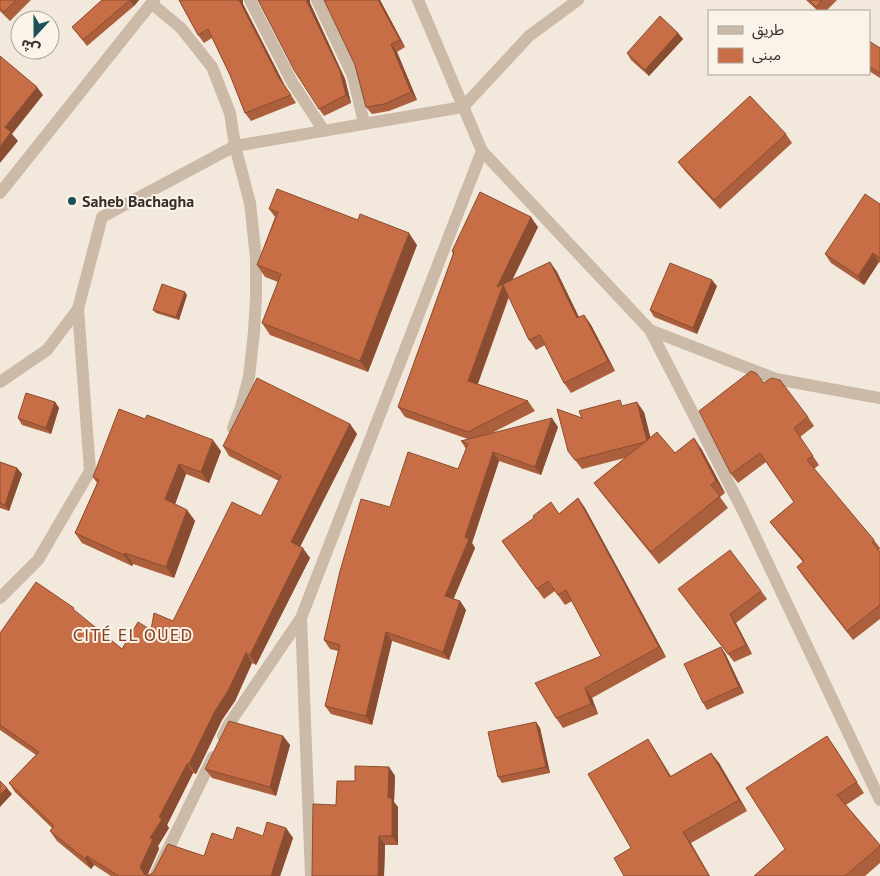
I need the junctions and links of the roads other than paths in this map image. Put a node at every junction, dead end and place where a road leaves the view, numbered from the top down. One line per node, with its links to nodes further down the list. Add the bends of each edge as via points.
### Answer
1 (250, 0): 8 (street, via 292,82)
2 (317, 0): 7 (street, via 352,76)
3 (418, 0): 6 (street)
4 (578, 0): 6 (street, via 529,36)
5 (153, 2): 9 (street, via 181,28 212,67 230,112); 11 (street)
6 (464, 107): 7 (street); 10 (street)
7 (364, 123): 8 (street)
8 (324, 131): 9 (street)
9 (235, 146): 12 (street, via 102,217); 16 (street, via 250,203 256,297 249,376)
10 (482, 151): 13 (street); 18 (street)
11 (0, 193)
12 (78, 309): 14 (street, via 47,350); 17 (street, via 90,471 38,560)
13 (650, 330): 15 (street, via 776,379); 19 (street, via 743,511)
14 (0, 382)
15 (880, 398)
16 (233, 428)
17 (0, 598)
18 (301, 618): 20 (street, via 229,724); 21 (street)
19 (880, 800)
20 (155, 876)
21 (311, 876)

